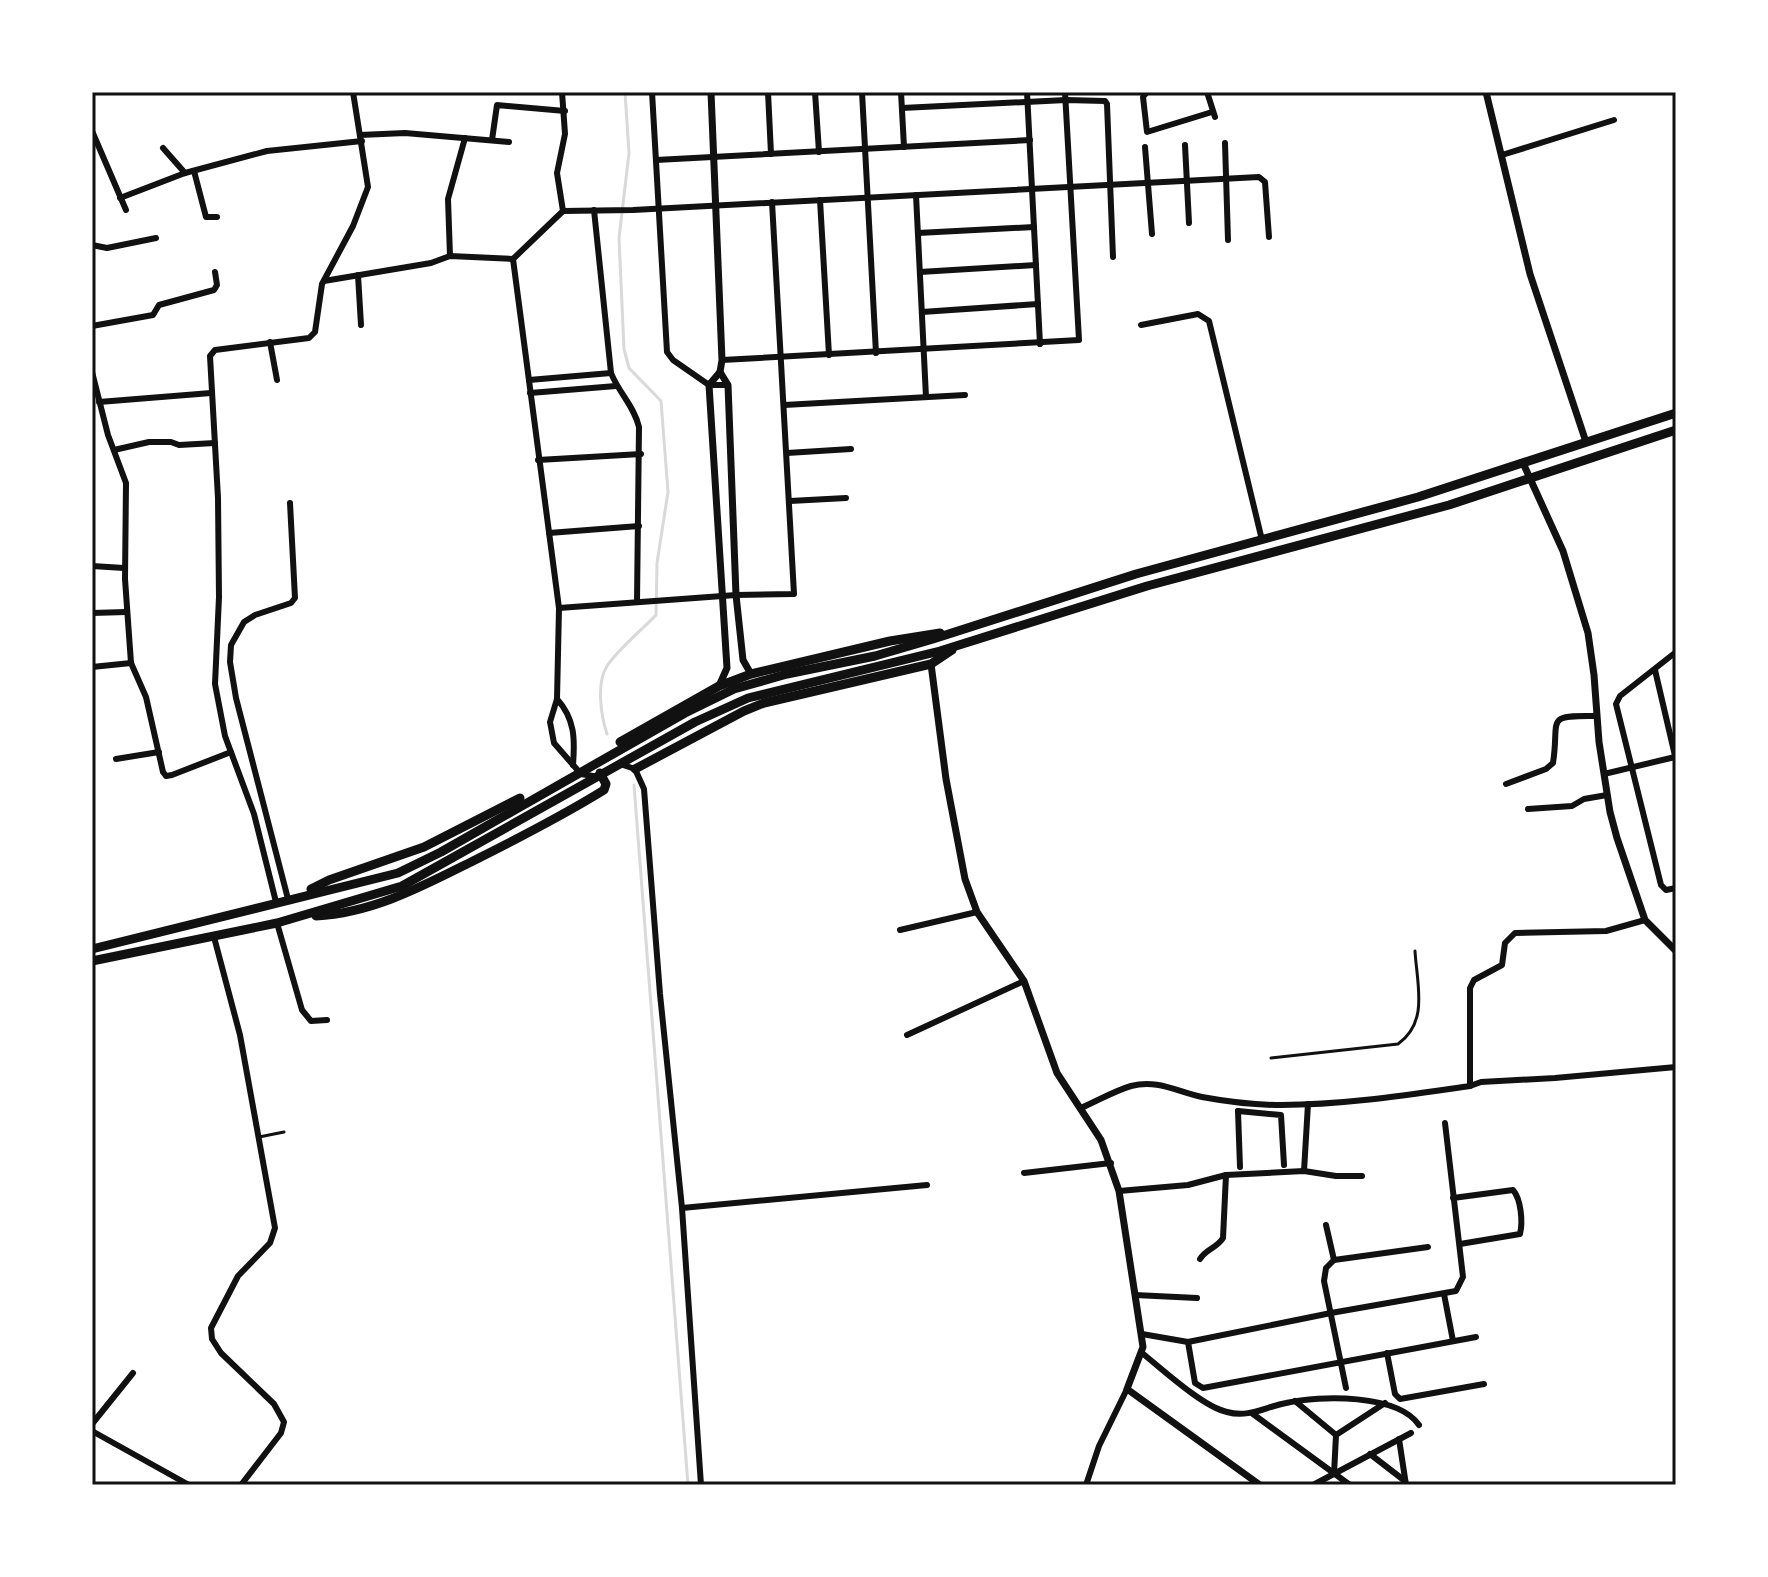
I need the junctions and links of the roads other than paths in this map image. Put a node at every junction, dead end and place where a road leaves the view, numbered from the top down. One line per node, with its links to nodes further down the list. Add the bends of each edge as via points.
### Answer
1 (353, 92): 19 (street)
2 (562, 92): 16 (street)
3 (652, 92): 34 (street)
4 (711, 92): 33 (street)
5 (768, 92): 31 (street)
6 (815, 92): 30 (street)
7 (862, 92): 29 (street)
8 (901, 92): 15 (street)
9 (1027, 92): 14 (street)
10 (1147, 92): 11 (street, via 1147,132 1214,115)
11 (1207, 92)
12 (1486, 92): 32 (street)
13 (1066, 96): 14 (street); 40 (street, via 1106,102); 41 (street)
14 (1028, 102): 15 (street); 22 (street)
15 (902, 108): 26 (street)
16 (565, 111): 21 (street, via 497,105); 52 (street, via 557,173)
17 (1614, 120): 32 (street)
18 (92, 131): 45 (street)
19 (361, 138): 20 (street, via 405,133); 35 (street, via 267,151); 69 (street, via 368,187)
20 (465, 138): 21 (street); 62 (street, via 448,199)
21 (492, 140): 23 (street)
22 (1030, 140): 26 (street); 42 (street)
23 (509, 142)
24 (1225, 143): 37 (street)
25 (1185, 145): 38 (street)
26 (904, 147): 29 (street)
27 (1145, 147): 39 (street)
28 (163, 148): 36 (street)
29 (865, 149): 30 (street); 44 (street)
30 (819, 152): 31 (street)
31 (771, 154): 33 (street)
32 (1502, 155): 99 (street, via 1530,274)
33 (715, 157): 34 (street); 48 (street)
34 (656, 160): 49 (street)
35 (194, 171): 36 (street); 53 (street, via 206,217)
36 (185, 173): 45 (street)
37 (1225, 179): 38 (street); 58 (street, via 1263,178); 60 (street)
38 (1187, 181): 39 (street); 54 (street)
39 (1147, 183): 40 (street); 57 (street)
40 (1111, 185): 41 (street); 63 (street)
41 (1070, 187): 42 (street); 76 (street, via 1079,340)
42 (1032, 189): 43 (street); 55 (street)
43 (916, 195): 44 (street); 56 (street)
44 (868, 197): 46 (street); 78 (street)
45 (120, 198): 50 (street)
46 (820, 200): 47 (street); 79 (street)
47 (772, 202): 48 (street); 80 (street)
48 (718, 205): 49 (street); 81 (street)
49 (658, 207): 51 (street); 87 (street, via 667,352)
50 (126, 210)
51 (594, 210): 52 (street); 84 (street)
52 (563, 211): 64 (street)
53 (217, 217)
54 (1189, 223)
55 (1034, 227): 56 (street); 65 (street)
56 (918, 233): 67 (street)
57 (1152, 234)
58 (1269, 237)
59 (156, 238): 61 (street, via 107,248)
60 (1228, 240)
61 (92, 245)
62 (450, 256): 64 (street); 68 (street)
63 (1113, 257)
64 (513, 259): 86 (street)
65 (1036, 265): 67 (street); 70 (street)
66 (215, 272): 74 (street, via 214,290 159,305 153,315)
67 (920, 272): 71 (street)
68 (358, 275): 69 (street); 72 (street)
69 (324, 281): 75 (street, via 313,335)
70 (1038, 304): 71 (street); 76 (street)
71 (922, 312): 77 (street)
72 (361, 325)
73 (1141, 325): 113 (street, via 1198,314 1209,321)
74 (92, 326)
75 (270, 342): 85 (street); 90 (street, via 212,352)
76 (1040, 344): 77 (street)
77 (924, 350): 78 (street); 93 (street)
78 (876, 353): 79 (street)
79 (829, 355): 80 (street)
80 (781, 358): 81 (street); 95 (street)
81 (722, 360): 83 (street)
82 (92, 372): 94 (street)
83 (720, 372): 87 (street); 88 (street)
84 (611, 373): 86 (street); 89 (street)
85 (277, 380)
86 (529, 380): 91 (street)
87 (709, 385): 88 (street); 117 (street)
88 (728, 385): 116 (street)
89 (616, 386): 91 (street); 104 (street, via 634,411)
90 (211, 393): 94 (street); 100 (street)
91 (530, 393): 105 (street)
92 (965, 395): 93 (street)
93 (926, 397): 95 (street)
94 (99, 402): 96 (street); 102 (street)
95 (784, 405): 103 (street)
96 (92, 411)
97 (1676, 413): 99 (highway)
98 (1676, 430): 107 (highway)
99 (1586, 442): 106 (highway)
100 (215, 443): 102 (street, via 149,442); 136 (street, via 215,684)
101 (851, 449): 103 (street)
102 (114, 450): 115 (street, via 126,483)
103 (787, 453): 109 (street)
104 (641, 454): 105 (street); 111 (street)
105 (538, 460): 112 (street)
106 (1523, 463): 107 (street); 113 (highway)
107 (1531, 480): 123 (highway, via 1147,586); 132 (street, via 1563,551 1588,633)
108 (846, 498): 109 (street)
109 (790, 501): 116 (street, via 794,594)
110 (290, 503): 149 (street, via 295,598 244,622 231,645 230,662)
111 (639, 526): 112 (street); 118 (street)
112 (549, 533): 119 (street)
113 (1262, 540): 122 (highway)
114 (92, 566): 115 (street)
115 (124, 568): 120 (street)
116 (736, 595): 117 (street); 129 (street, via 743,660)
117 (722, 596): 118 (street); 130 (street, via 727,668)
118 (637, 602): 119 (street)
119 (559, 608): 131 (street)
120 (126, 612): 121 (street); 125 (street)
121 (92, 613)
122 (953, 632): 129 (highway); 149 (highway, via 875,656 757,681 710,699 398,873)
123 (958, 646): 126 (highway); 152 (highway, via 729,705 402,886)
124 (1676, 652): 128 (street)
125 (131, 663): 127 (street); 135 (street, via 146,697)
126 (931, 664): 141 (highway, via 764,703); 151 (street, via 958,847)
127 (92, 667)
128 (1655, 670): 134 (street); 142 (street, via 1616,704)
129 (751, 674): 130 (highway)
130 (719, 686): 133 (highway)
131 (557, 699): 140 (street, via 568,712 575,738); 140 (street, via 550,722 554,743)
132 (1596, 716): 144 (street); 145 (street, via 1558,719 1553,763)
133 (626, 739): 139 (highway, via 615,753); 140 (highway)
134 (1674, 740): 137 (street)
135 (159, 752): 136 (street, via 168,776); 138 (street)
136 (231, 752): 150 (street, via 254,814)
137 (1676, 758): 142 (street)
138 (116, 759)
139 (619, 763): 141 (street); 143 (street)
140 (574, 766): 143 (street, via 588,777); 149 (highway, via 424,847)
141 (635, 769): 183 (street, via 644,789)
142 (1631, 769): 144 (street); 148 (street, via 1663,889)
143 (600, 773): 152 (highway, via 604,790 433,881 343,915)
144 (1604, 774): 146 (street)
145 (1506, 784)
146 (1607, 795): 147 (street, via 1572,806); 153 (street)
147 (1528, 809)
148 (1676, 888)
149 (292, 898): 150 (highway)
150 (276, 902): 157 (highway)
151 (977, 912): 155 (street); 161 (street)
152 (305, 916): 154 (highway)
153 (1645, 920): 159 (street); 166 (street, via 1606,931 1515,933 1505,943 1502,965 1474,980 1470,988)
154 (277, 923): 156 (highway); 162 (street, via 302,1010 311,1021)
155 (900, 930)
156 (214, 937): 160 (highway); 172 (street)
157 (92, 949)
158 (1415, 951): 164 (lane, via 1419,1014 1415,1028 1398,1044)
159 (1676, 951)
160 (92, 961)
161 (1024, 981): 163 (street); 169 (street, via 1057,1073)
162 (327, 1020)
163 (907, 1035)
164 (1271, 1058)
165 (1676, 1067): 166 (street)
166 (1470, 1086): 167 (street)
167 (1308, 1104): 168 (street); 176 (street)
168 (1238, 1107): 169 (street, via 1162,1084 1145,1084); 174 (street, via 1281,1115); 175 (street)
169 (1081, 1108): 173 (street)
170 (1445, 1123): 182 (street)
171 (284, 1132): 172 (lane)
172 (259, 1137): 218 (street, via 274,1235 238,1276 211,1334 221,1353 279,1410 284,1428)
173 (1111, 1163): 177 (street); 181 (street)
174 (1284, 1165)
175 (1240, 1167)
176 (1304, 1171): 178 (street); 179 (street)
177 (1024, 1173)
178 (1226, 1175): 181 (street, via 1188,1185); 187 (street, via 1223,1238)
179 (1362, 1176)
180 (927, 1185): 183 (street)
181 (1119, 1191): 190 (street)
182 (1453, 1198): 185 (street); 185 (street, via 1513,1190 1522,1225 1520,1234)
183 (682, 1208): 219 (street)
184 (1326, 1225): 188 (street)
185 (1460, 1244): 189 (street, via 1462,1284)
186 (1428, 1247): 188 (street)
187 (1200, 1259)
188 (1334, 1260): 192 (street, via 1324,1274)
189 (1444, 1294): 192 (street); 195 (street)
190 (1135, 1295): 191 (street); 193 (street)
191 (1197, 1298)
192 (1331, 1313): 196 (street); 199 (street)
193 (1142, 1334): 196 (street); 197 (street)
194 (1476, 1337): 195 (street)
195 (1453, 1341): 198 (street)
196 (1188, 1342): 199 (street, via 1195,1383 1203,1388)
197 (1142, 1353): 203 (street); 206 (street, via 1215,1408)
198 (1387, 1353): 199 (street); 201 (street, via 1400,1399)
199 (1341, 1361): 202 (street)
200 (133, 1373): 207 (street)
201 (1484, 1384)
202 (1346, 1388)
203 (1127, 1389): 220 (street); 221 (street)
204 (1295, 1401): 205 (street); 206 (street); 211 (street)
205 (1385, 1403): 208 (street, via 1408,1413); 211 (street)
206 (1252, 1414): 215 (street)
207 (92, 1424)
208 (1419, 1425)
209 (1411, 1433): 212 (street)
210 (95, 1434): 213 (street); 217 (street)
211 (1336, 1435): 215 (street)
212 (1399, 1439): 214 (street); 216 (street)
213 (92, 1444)
214 (1370, 1454): 215 (street); 216 (street)
215 (1334, 1474): 222 (street); 223 (street)
216 (1406, 1483)
217 (189, 1485)
218 (241, 1485)
219 (701, 1485)
220 (1086, 1485)
221 (1260, 1485)
222 (1313, 1485)
223 (1350, 1485)

